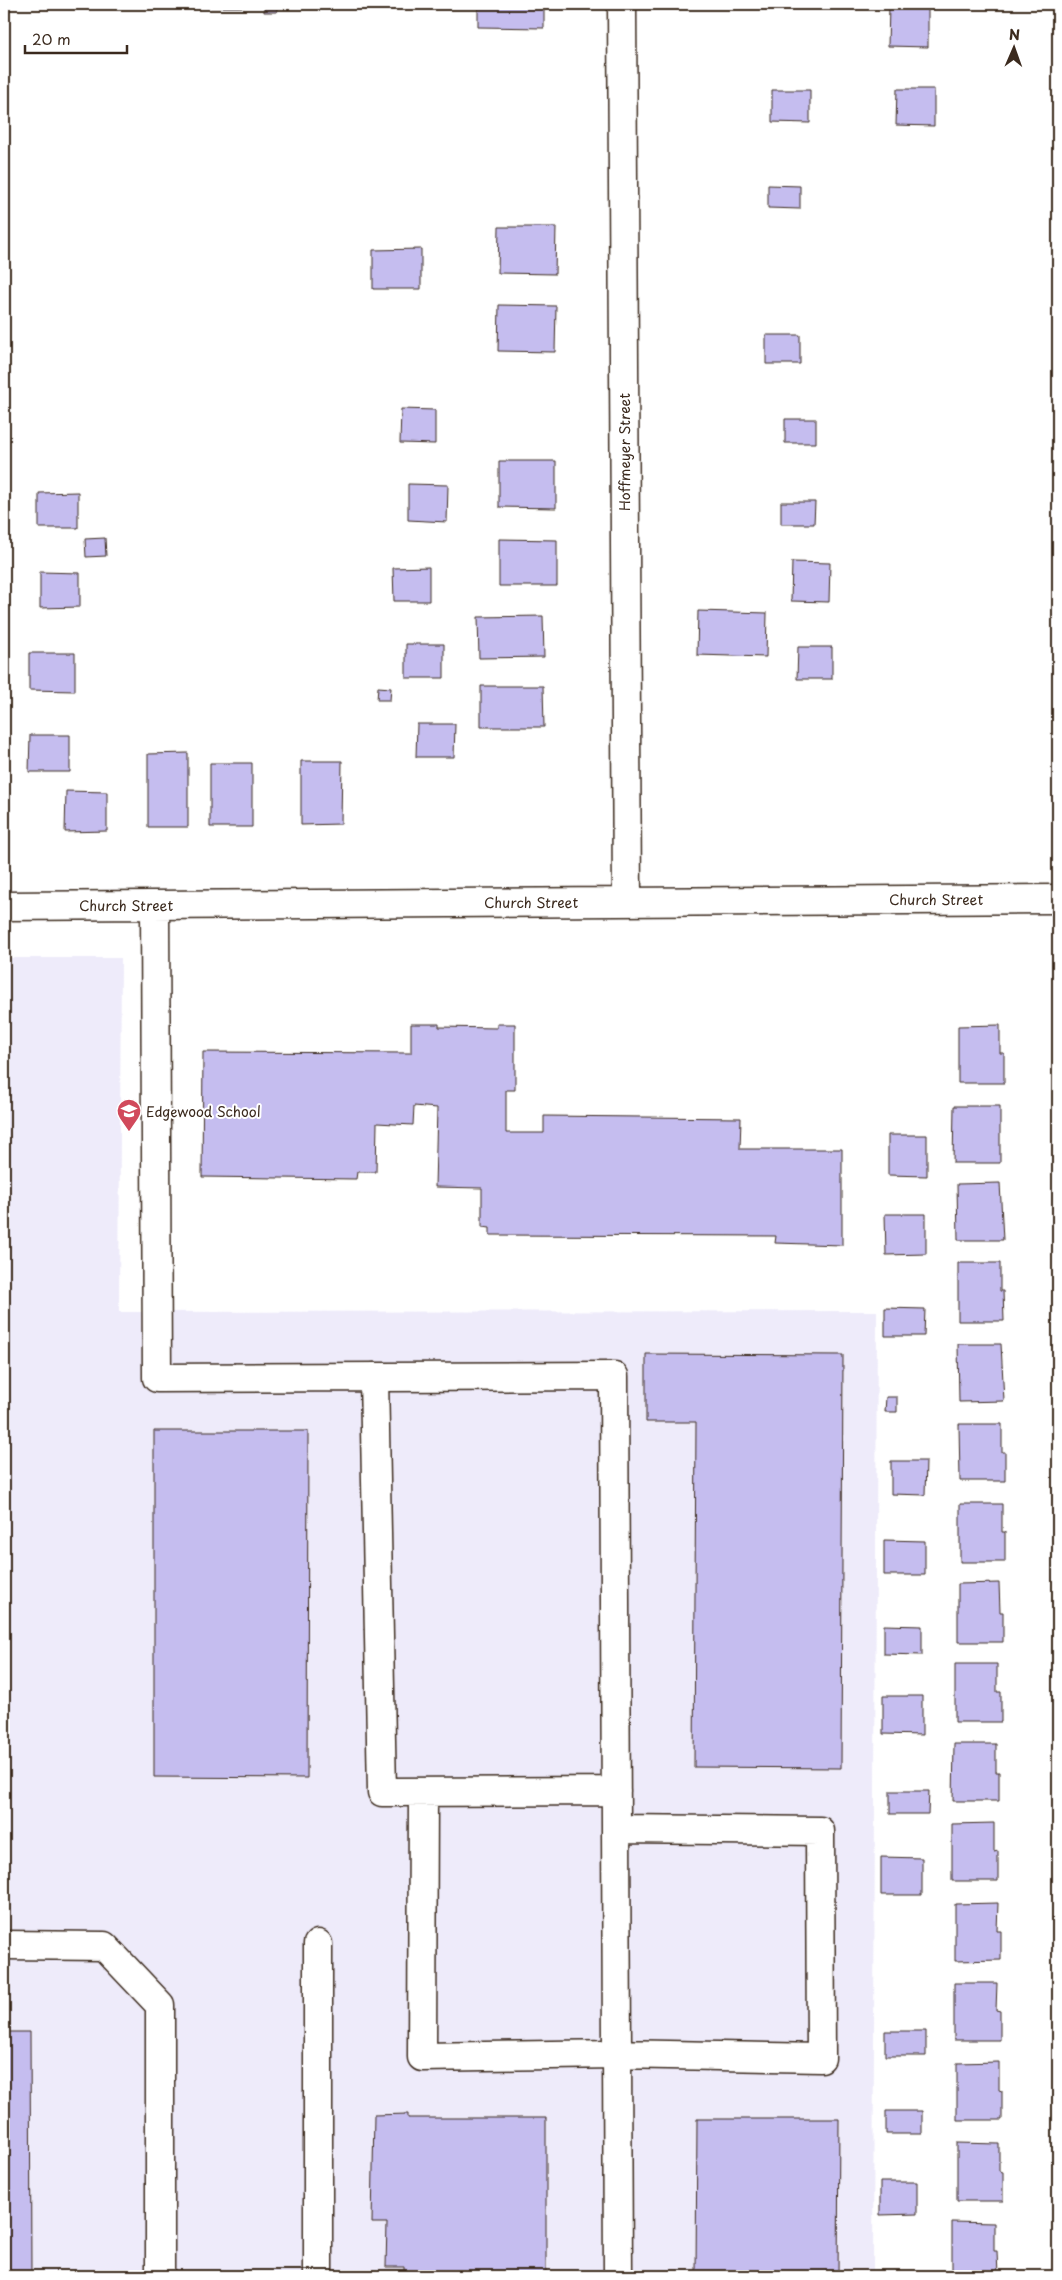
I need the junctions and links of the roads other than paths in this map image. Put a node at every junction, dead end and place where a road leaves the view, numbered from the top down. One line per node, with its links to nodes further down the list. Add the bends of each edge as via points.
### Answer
1 (622, 4): 3 (street, Hoffmeyer Street)
2 (1058, 898): 3 (street, Church Street)
3 (627, 901): 4 (street, Church Street)
4 (155, 905): 5 (street, Church Street); 6 (street, via 157,1378)
5 (4, 906)
6 (374, 1377): 7 (street, via 614,1376); 8 (street, via 382,1792)
7 (616, 1791): 8 (street); 9 (street)
8 (422, 1792): 12 (street, via 422,2057)
9 (617, 1829): 12 (street); 12 (street, via 820,1832 821,2058)
10 (318, 1944): 14 (street)
11 (4, 1945): 13 (street, via 104,1946 160,2005)
12 (617, 2054): 15 (street)
13 (160, 2276)
14 (318, 2276)
15 (618, 2276)

